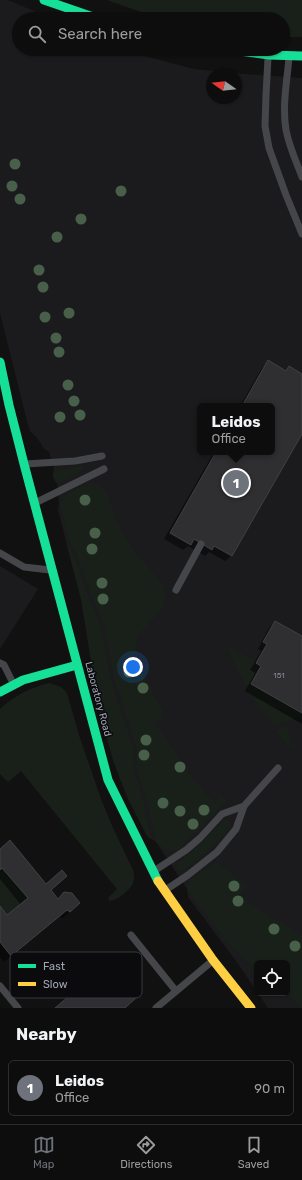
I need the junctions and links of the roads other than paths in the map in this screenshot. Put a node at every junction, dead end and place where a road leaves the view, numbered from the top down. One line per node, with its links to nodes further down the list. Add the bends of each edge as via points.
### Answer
1 (44, 0): 2 (street)
2 (79, 12)
3 (268, 56): 7 (lane, via 265,126 269,148)
4 (289, 56): 5 (street); 6 (lane, via 286,129)
5 (302, 56)
6 (302, 177)
7 (302, 234)
8 (0, 362): 9 (street, Laboratory Road)
9 (3, 387): 10 (street, Laboratory Road)
10 (5, 404): 12 (street, Laboratory Road)
11 (102, 456): 12 (lane, via 75,461)
12 (24, 464): 14 (street, Laboratory Road)
13 (104, 468): 14 (lane)
14 (35, 503): 17 (street, Laboratory Road)
15 (201, 544): 18 (lane)
16 (0, 553): 17 (lane, via 24,567)
17 (52, 570): 20 (street, Laboratory Road)
18 (176, 590)
19 (0, 662): 21 (lane)
20 (77, 664): 21 (street); 25 (street, Laboratory Road, via 108,780)
21 (14, 685): 22 (street)
22 (0, 692)
23 (278, 768): 24 (lane)
24 (244, 806): 25 (lane, via 222,814 186,850); 26 (lane, via 236,829 217,852)
25 (153, 872): 26 (street, Laboratory Road)
26 (164, 890): 28 (street, Laboratory Road)
27 (131, 935): 30 (lane)
28 (213, 960): 30 (lane); 33 (street, Laboratory Road)
29 (0, 986): 31 (lane)
30 (176, 992): 32 (lane)
31 (18, 1008)
32 (156, 1008)
33 (251, 1008)

